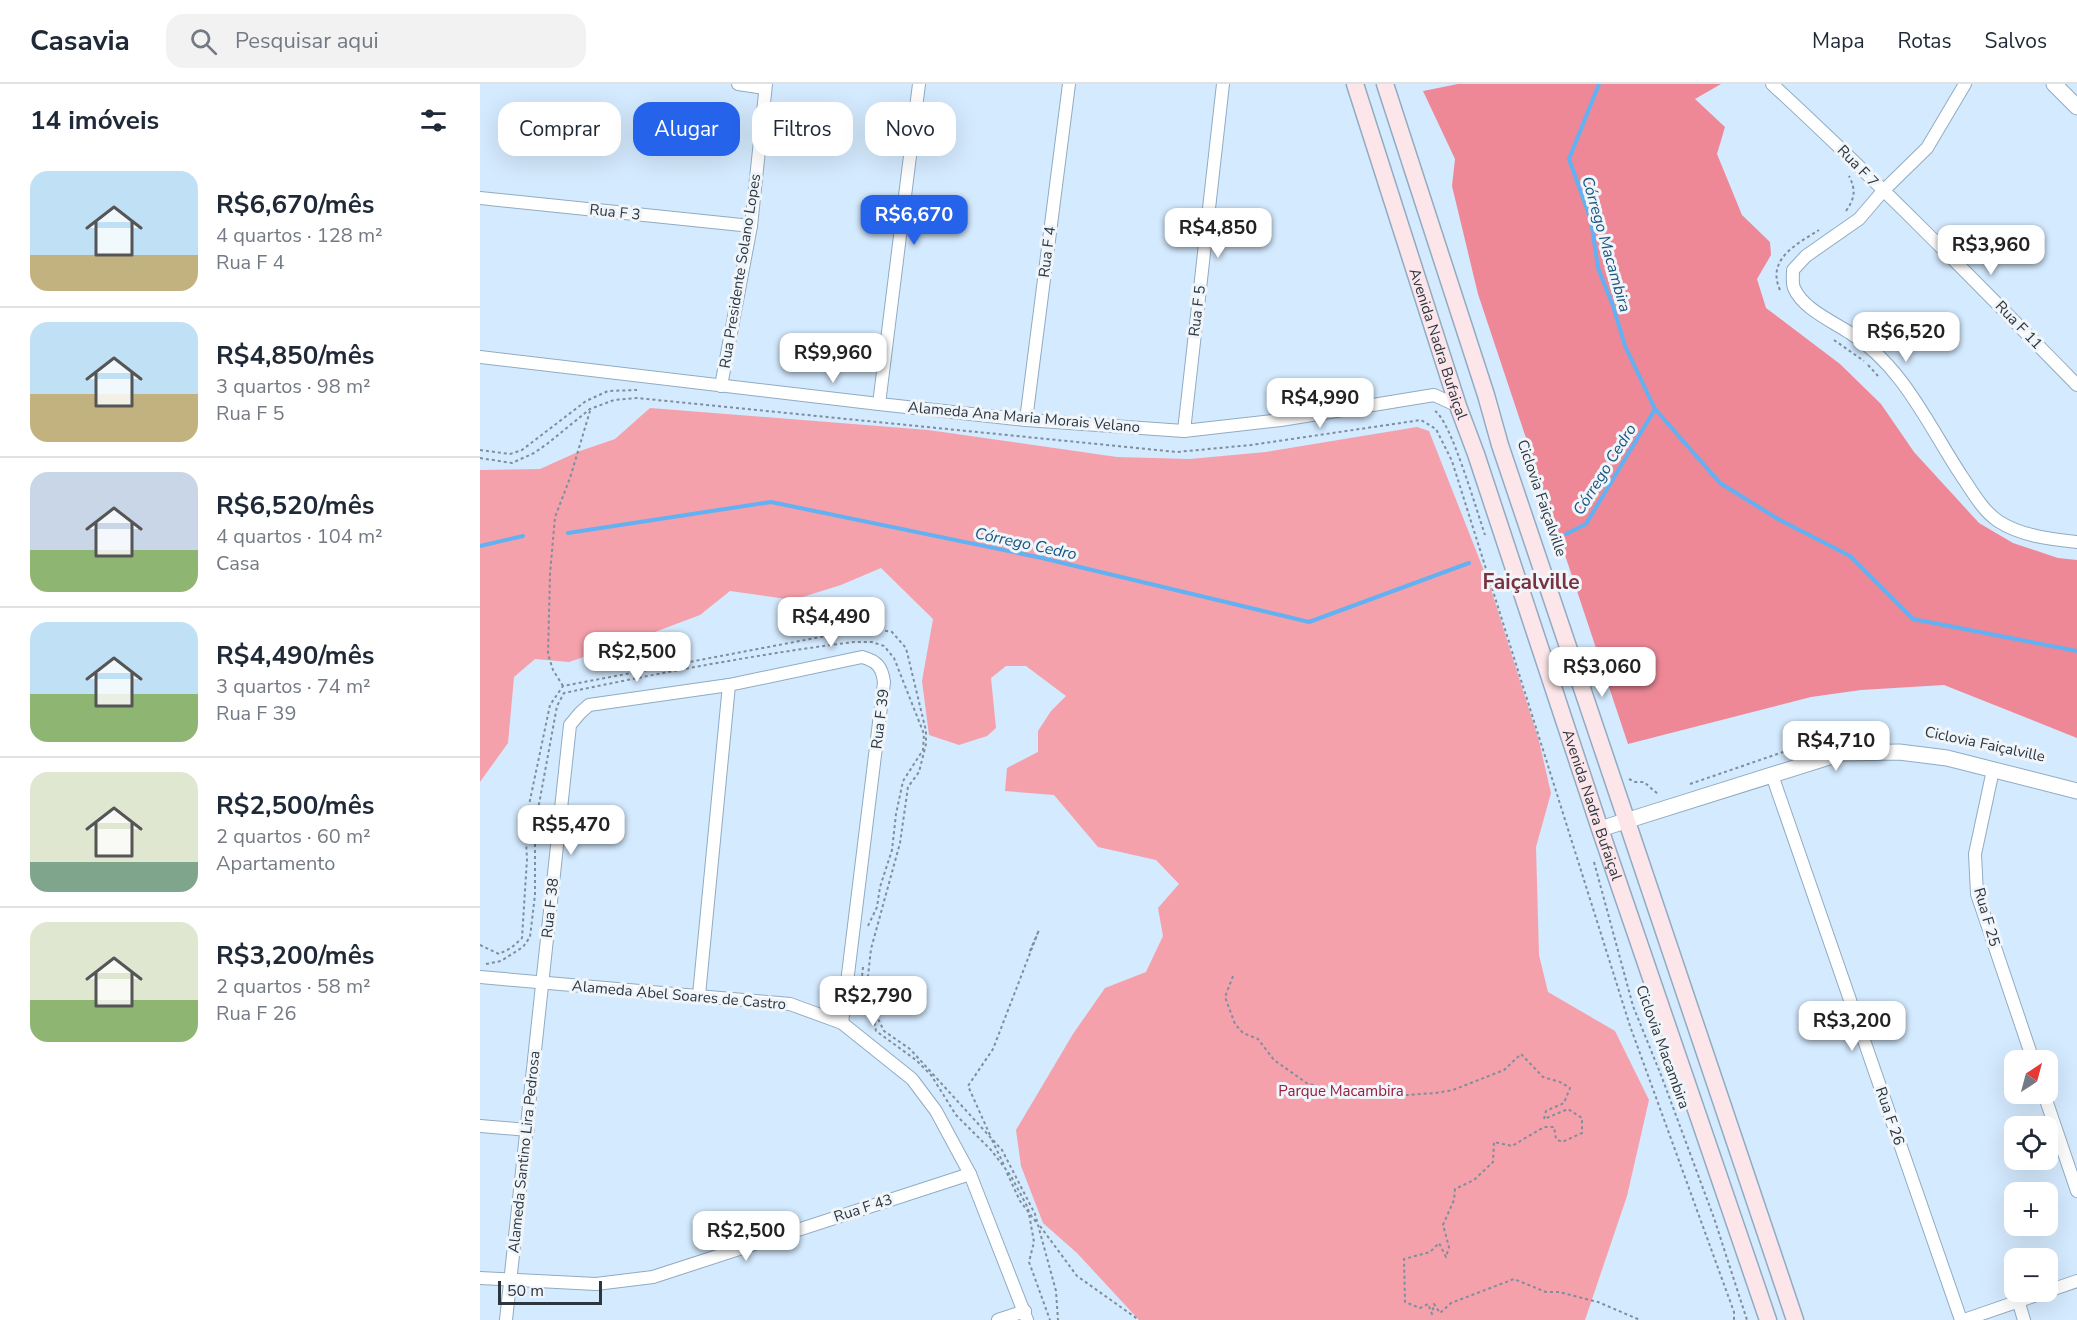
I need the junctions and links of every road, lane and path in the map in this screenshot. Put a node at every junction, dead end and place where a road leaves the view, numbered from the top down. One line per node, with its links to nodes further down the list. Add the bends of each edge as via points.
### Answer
1 (738, 84): 10 (street)
2 (919, 84): 24 (street)
3 (1069, 84): 28 (street, Rua F 4)
4 (1223, 84): 29 (street, Rua F 5)
5 (1355, 84): 25 (main road, Avenida Nadra Bufaiçal)
6 (1385, 84): 42 (main road, Avenida Nadra Bufaiçal)
7 (1772, 84): 13 (street, Rua F 7)
8 (1965, 84): 13 (street, via 1927,148)
9 (2054, 84): 11 (street)
10 (766, 86): 16 (street, Rua Presidente Solano Lopes)
11 (2077, 107)
12 (1848, 175): 15 (path, via 1855,187)
13 (1882, 191): 22 (street, Rua F 11); 32 (street, Rua F 7, via 1859,219 1806,256 1793,270 1793,286 1815,311 1879,353 1901,380 1982,506 1998,521 2021,532)
14 (480, 198): 16 (street, Rua F 3)
15 (1847, 211)
16 (751, 226): 23 (street, Rua Presidente Solano Lopes)
17 (1820, 229): 18 (path, via 1794,246 1779,262 1775,279)
18 (1783, 296)
19 (1829, 336): 21 (path)
20 (480, 357): 23 (street, Alameda Ana Maria Morais Velano)
21 (1884, 382)
22 (2077, 385)
23 (721, 386): 24 (street, Alameda Ana Maria Morais Velano)
24 (879, 404): 28 (street, Alameda Ana Maria Morais Velano)
25 (1458, 406): 29 (street, Alameda Ana Maria Morais Velano, via 1434,395); 43 (main road, Avenida Nadra Bufaiçal)
26 (590, 409): 30 (path, via 547,444 512,463); 34 (path, via 555,518 548,654); 73 (path, via 614,400 637,398 1177,452 1421,420 1436,429 1452,460 1630,1026)
27 (1432, 409): 31 (path, via 1440,414 1451,436)
28 (1026, 420): 29 (street, Alameda Ana Maria Morais Velano)
29 (1184, 431)
30 (480, 458)
31 (1488, 542)
32 (2077, 542)
33 (729, 685): 51 (street, Rua F 38, via 589,705 570,726); 52 (street); 53 (street, Rua F 39, via 862,657 883,670)
34 (563, 686): 46 (path, via 550,705 525,824 522,938 499,954); 70 (path, via 868,628 892,632 906,648 926,744 920,772 908,787 900,843 872,949 866,994 884,1031 910,1049 1002,1150 1035,1214 1056,1291)
35 (1816, 745): 39 (path, via 1790,750)
36 (1993, 770): 37 (street, via 1947,758 1853,752); 40 (street); 54 (street, Rua F 25, via 1975,855 1977,894)
37 (1772, 775): 42 (street); 77 (street, Rua F 26)
38 (1625, 778): 41 (path, via 1644,782 1657,795)
39 (1683, 787)
40 (2077, 791)
41 (1662, 794)
42 (1626, 823): 43 (street); 76 (main road, Avenida Nadra Bufaiçal)
43 (1600, 829): 75 (main road, Avenida Nadra Bufaiçal)
44 (1592, 854): 74 (path, Ciclovia Macambira, via 1632,1006 1699,1177)
45 (866, 932): 49 (path, via 892,850 903,781 923,750 924,734 894,658 884,646 855,642 678,669 564,693 557,706 535,826 535,895 530,937 523,947)
46 (480, 945)
47 (1029, 953): 71 (path, via 1039,930 993,1049 968,1086 1020,1201 1077,1276)
48 (863, 962): 69 (path, via 860,997 873,1015 876,1030 931,1075 956,1116 1011,1176 1028,1208 1034,1242 1029,1262)
49 (481, 970): 51 (street, Alameda Abel Soares de Castro)
50 (1233, 976): 72 (path, via 1225,996 1235,1024 1258,1040 1274,1060 1308,1084 1349,1092 1435,1093 1504,1070 1521,1054 1543,1077 1570,1088 1564,1103 1546,1111 1544,1119 1568,1109 1582,1118 1581,1133 1562,1143 1556,1139 1554,1127 1544,1128 1512,1146 1494,1142 1493,1162 1474,1180 1455,1189 1455,1200 1443,1225 1449,1247 1446,1257 1439,1243 1430,1252 1404,1259 1405,1302 1420,1308 1428,1304 1432,1314 1434,1304 1440,1313 1451,1303 1514,1279 1546,1292 1598,1302)
51 (541, 983): 52 (street, Alameda Abel Soares de Castro); 57 (street, Alameda Santino Lira Pedrosa)
52 (699, 995): 53 (street, Alameda Abel Soares de Castro, via 790,1004)
53 (842, 1023): 58 (street, Alameda Abel Soares de Castro, via 912,1078)
54 (2030, 1050)
55 (2047, 1104): 59 (street)
56 (480, 1126): 57 (street)
57 (528, 1130): 61 (street, Alameda Santino Lira Pedrosa)
58 (970, 1174): 61 (street, Rua F 43, via 653,1276 596,1284); 66 (street, Alameda Abel Soares de Castro)
59 (2077, 1191)
60 (480, 1278): 61 (street, Rua F 43)
61 (510, 1281): 67 (street, Alameda Santino Lira Pedrosa)
62 (2077, 1281): 63 (street)
63 (2058, 1287)
64 (2012, 1302): 77 (street)
65 (2019, 1302): 78 (street)
66 (1026, 1316): 68 (street)
67 (506, 1320)
68 (998, 1320)
69 (1050, 1320)
70 (1058, 1320)
71 (1139, 1320)
72 (1640, 1320)
73 (1734, 1320)
74 (1747, 1320)
75 (1768, 1320)
76 (1795, 1320)
77 (1963, 1320)
78 (2024, 1320)

